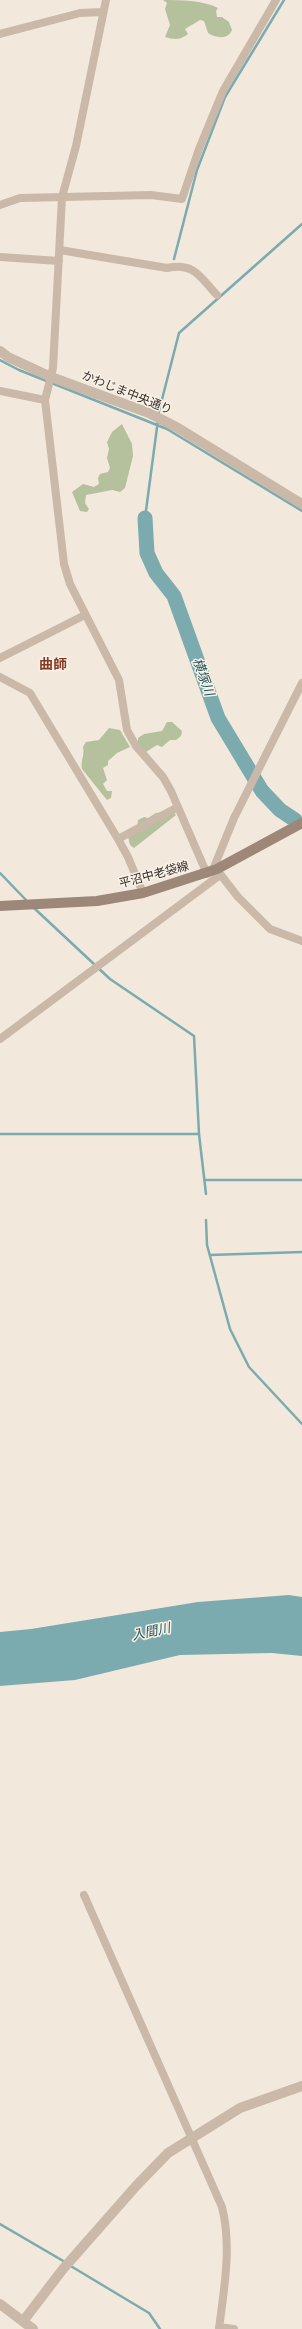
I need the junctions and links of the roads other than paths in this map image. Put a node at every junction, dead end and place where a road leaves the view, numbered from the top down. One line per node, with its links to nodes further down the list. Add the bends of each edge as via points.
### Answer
1 (106, 0): 3 (street)
2 (276, 0): 5 (street, via 223,91 199,148 182,199 151,195)
3 (102, 12): 4 (street, via 80,13); 5 (street, via 76,146)
4 (0, 34)
5 (62, 197): 6 (street, via 20,198); 7 (street)
6 (0, 205)
7 (60, 250): 9 (street); 10 (street, via 167,268 184,266 194,269)
8 (0, 258): 9 (street)
9 (59, 261): 12 (street)
10 (217, 295)
11 (0, 351): 12 (street, かわじま中央通り)
12 (51, 376): 14 (street); 15 (street, かわじま中央通り, via 154,416 178,428)
13 (0, 391): 14 (street)
14 (45, 400): 16 (street, via 64,564 70,584)
15 (302, 504)
16 (85, 615): 17 (street); 20 (street, via 119,680 127,730 136,746 163,777)
17 (0, 658)
18 (0, 677): 22 (street, via 30,693)
19 (302, 683): 23 (street, via 234,818)
20 (178, 807): 22 (street); 23 (street)
21 (302, 823): 23 (main road, 平沼中老袋線)
22 (118, 839): 24 (street)
23 (214, 872): 24 (main road, 平沼中老袋線); 26 (street, via 270,929); 27 (street)
24 (143, 893): 25 (main road, 平沼中老袋線, via 97,902)
25 (0, 906)
26 (302, 941)
27 (0, 1038)
28 (84, 1895): 30 (street)
29 (302, 2086): 30 (street, via 240,2108)
30 (190, 2138): 32 (street, via 168,2153 136,2186 63,2269); 33 (street, via 222,2207 226,2223 227,2252)
31 (0, 2304): 32 (street)
32 (24, 2320): 34 (street)
33 (219, 2328): 35 (street)
34 (33, 2329)
35 (234, 2329)

